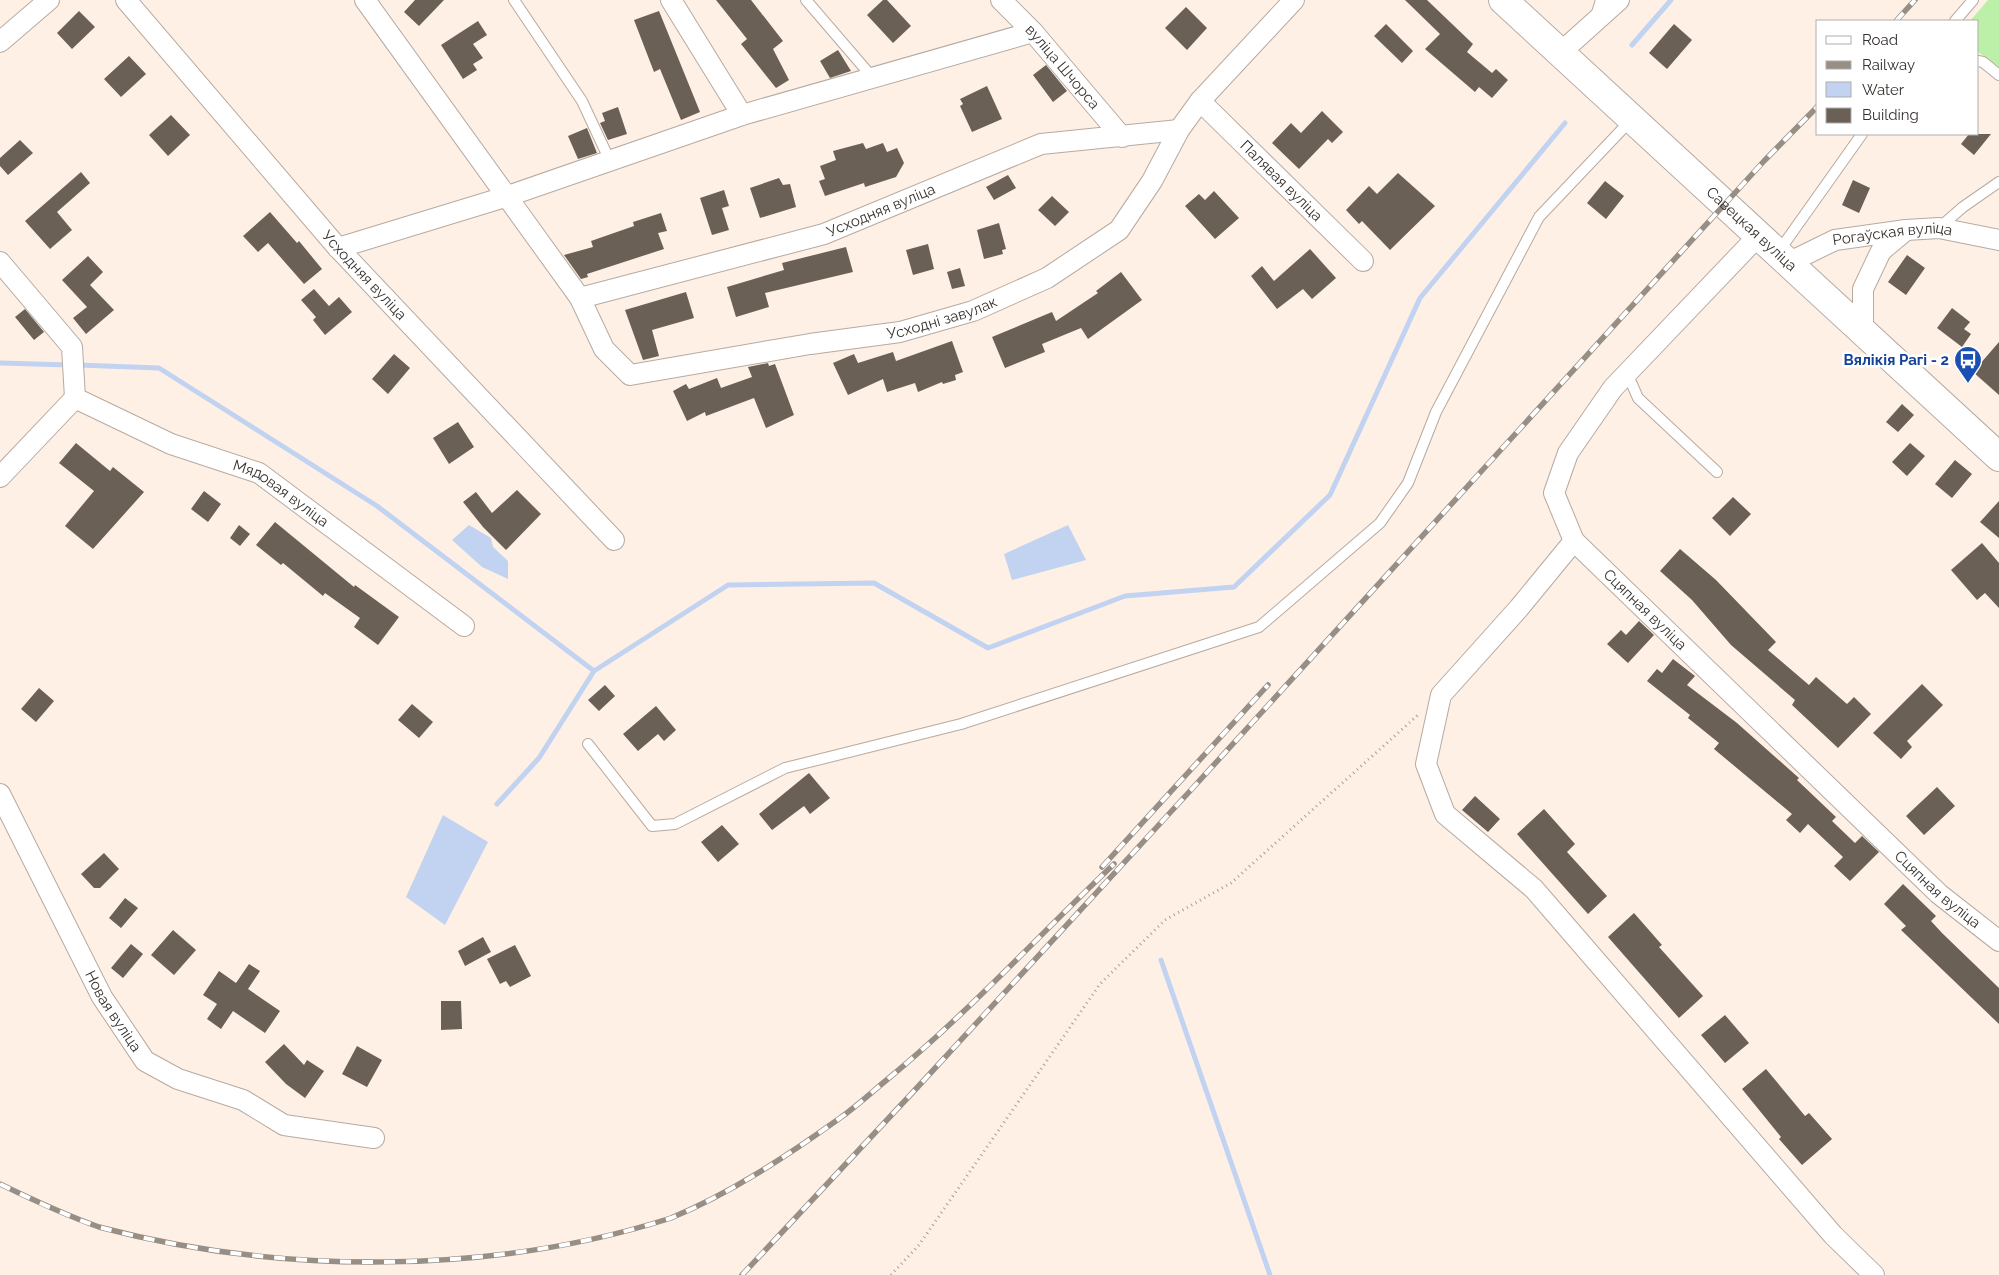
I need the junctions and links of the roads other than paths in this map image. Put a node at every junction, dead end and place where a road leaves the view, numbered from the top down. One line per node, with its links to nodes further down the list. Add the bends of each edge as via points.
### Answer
1 (49, 0): 16 (street)
2 (126, 0): 33 (street, Усходняя вуліца)
3 (365, 0): 29 (street)
4 (514, 0): 27 (lane, via 582,101)
5 (671, 0): 22 (street)
6 (806, 0): 20 (lane)
7 (1001, 0): 15 (street, вуліца Шчорса)
8 (1294, 0): 21 (street, Усходні завулак)
9 (1503, 0): 17 (main road, Савецкая вуліца)
10 (1601, 0): 14 (lane)
11 (1619, 0): 14 (street)
12 (1973, 0): 13 (lane)
13 (1956, 20)
14 (1593, 24): 17 (street)
15 (1033, 32): 20 (street); 26 (street, вуліца Шчорса)
16 (0, 42)
17 (1560, 53): 23 (main road, Савецкая вуліца)
18 (1979, 61): 19 (lane)
19 (1999, 75)
20 (873, 78): 22 (street)
21 (1200, 101): 24 (street, Усходні завулак); 35 (street, Палявая вуліца)
22 (742, 115): 27 (street)
23 (1633, 118): 34 (main road, Савецкая вуліца); 47 (lane, via 1539,217 1436,412 1408,482 1380,523 1259,626 961,724 784,768 675,824 652,826)
24 (1180, 130): 26 (street, Усходняя вуліца); 37 (street, Усходні завулак, via 1152,181 1119,230 1047,278 973,311 900,332 630,375 604,348)
25 (1861, 135): 34 (lane)
26 (1122, 137): 37 (street, Усходняя вуліца, via 1041,144 824,234)
27 (610, 161): 29 (street)
28 (1999, 182): 30 (lane)
29 (505, 197): 33 (street); 37 (street)
30 (1939, 228): 31 (street, Рогаўская вуліца); 32 (street, Рогаўская вуліца)
31 (1906, 230): 34 (street, Рогаўская вуліца); 38 (street, via 1882,251 1863,289)
32 (1999, 240)
33 (338, 248): 44 (street, Усходняя вуліца)
34 (1776, 250): 38 (main road, Савецкая вуліца); 39 (street, Сцяпная вуліца)
35 (1363, 261)
36 (0, 262): 40 (street, via 72,347)
37 (580, 298)
38 (1863, 330): 41 (main road, Савецкая вуліца)
39 (1627, 373): 42 (lane, via 1638,398); 45 (street, Сцяпная вуліца, via 1568,452 1554,493)
40 (75, 398): 43 (street); 46 (street, Мядовая вуліца, via 171,444 259,473)
41 (1999, 457)
42 (1716, 472)
43 (0, 477)
44 (614, 540)
45 (1574, 541): 49 (street, Сцяпная вуліца, via 1939,894); 51 (street, via 1441,695 1426,764 1445,814 1534,889 1833,1235)
46 (464, 626)
47 (588, 744)
48 (0, 794): 50 (street, Новая вуліца, via 102,997 145,1060 178,1079 243,1100 284,1125)
49 (1999, 941)
50 (374, 1138)
51 (1874, 1275)

